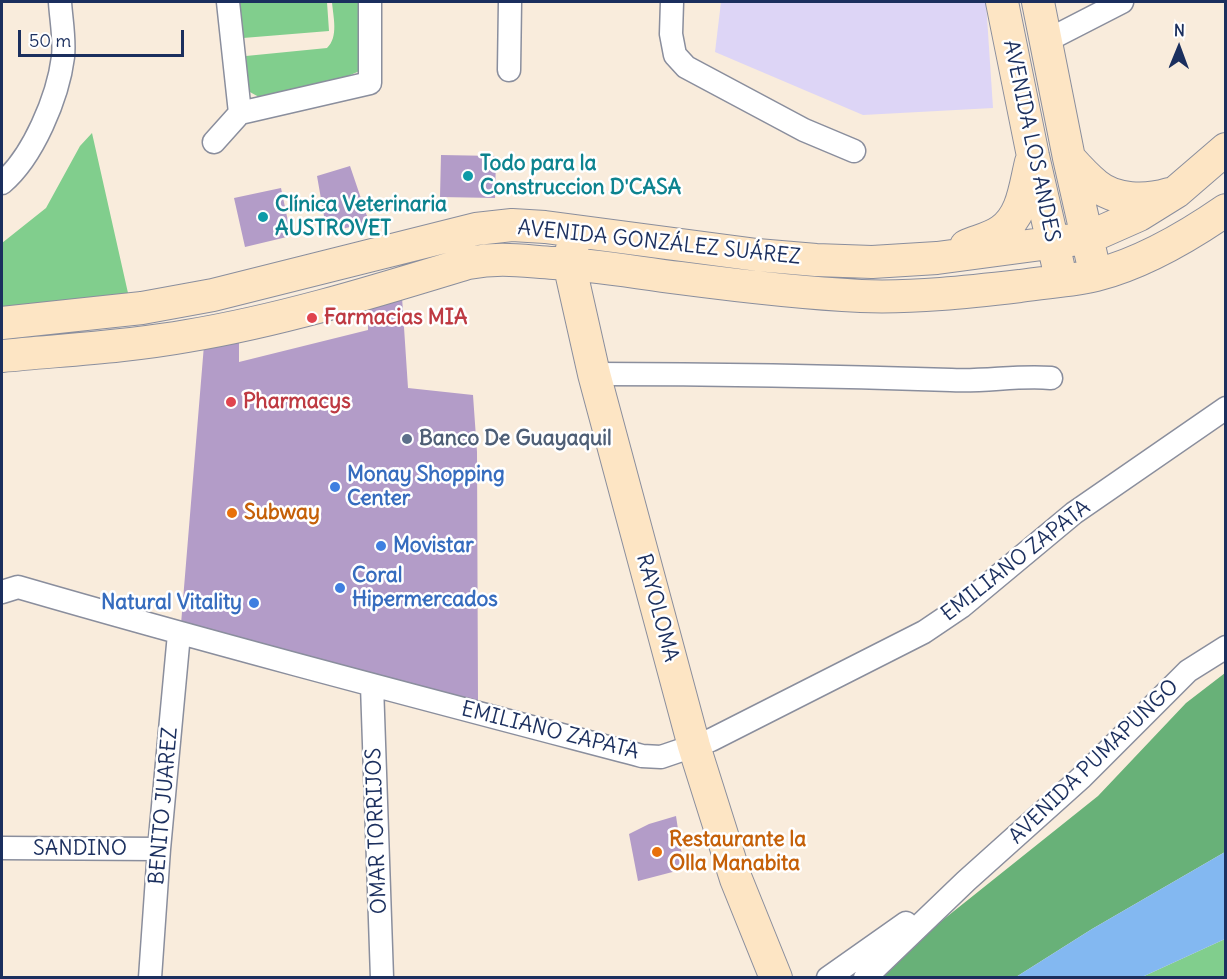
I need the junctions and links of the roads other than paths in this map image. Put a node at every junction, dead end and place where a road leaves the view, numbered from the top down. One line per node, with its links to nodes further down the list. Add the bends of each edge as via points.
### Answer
1 (60, 2): 17 (street, via 63,56 52,101 31,146)
2 (228, 2): 11 (street)
3 (370, 2): 11 (street, via 370,83)
4 (510, 2): 10 (street)
5 (672, 2): 14 (street, via 675,55 686,67 804,130)
6 (1002, 2): 15 (main road, AVENIDA LOS ANDES)
7 (1038, 2): 9 (main road, AVENIDA LOS ANDES)
8 (1122, 2): 9 (street)
9 (1046, 41): 16 (main road, AVENIDA LOS ANDES)
10 (509, 70)
11 (240, 113): 12 (street)
12 (214, 142)
13 (1226, 149): 18 (main road, AVENIDA GONZÁLEZ SUÁREZ)
14 (854, 151)
15 (1033, 156): 22 (main road, AVENIDA LOS ANDES); 23 (main road, via 1021,205 1012,220 1000,232)
16 (1069, 158): 18 (main road, via 1096,185 1121,197 1156,198); 21 (main road, AVENIDA LOS ANDES)
17 (2, 183)
18 (1176, 192): 21 (main road, AVENIDA GONZÁLEZ SUÁREZ, via 1139,215)
19 (1226, 210): 25 (main road, AVENIDA GONZÁLEZ SUÁREZ, via 1168,245)
20 (576, 231): 23 (main road, AVENIDA GONZÁLEZ SUÁREZ, via 816,260); 24 (main road, RAYOLOMA); 27 (main road, AVENIDA GONZÁLEZ SUÁREZ, via 512,225 476,229 213,295 142,308)
21 (1087, 238): 22 (main road, AVENIDA GONZÁLEZ SUÁREZ); 25 (main road, AVENIDA LOS ANDES)
22 (1053, 244): 23 (main road, AVENIDA GONZÁLEZ SUÁREZ); 26 (main road, AVENIDA LOS ANDES)
23 (937, 258)
24 (569, 263): 26 (main road, AVENIDA GONZÁLEZ SUÁREZ, via 746,287 863,296 927,295); 28 (main road, AVENIDA GONZÁLEZ SUÁREZ, via 512,259 468,263 321,306 187,336); 29 (main road, RAYOLOMA)
25 (1096, 275): 26 (main road, AVENIDA GONZÁLEZ SUÁREZ)
26 (1062, 280)
27 (2, 323)
28 (2, 356)
29 (594, 374): 30 (street, via 955,381); 36 (main road, RAYOLOMA)
30 (1052, 378)
31 (1226, 408): 36 (street, EMILIANO ZAPATA, via 1074,513 961,607 924,632)
32 (3, 591): 33 (street, EMILIANO ZAPATA, via 18,588)
33 (179, 634): 35 (street, EMILIANO ZAPATA); 38 (street, BENITO JUAREZ)
34 (1226, 647): 39 (street, AVENIDA PUMAPUNGO, via 1188,671 1082,777)
35 (372, 685): 36 (street, EMILIANO ZAPATA, via 642,756 661,757); 41 (street, OMAR TORRIJOS)
36 (694, 746): 42 (main road, RAYOLOMA, via 736,879)
37 (2, 848): 38 (street, SANDINO)
38 (159, 849): 40 (street, BENITO JUAREZ)
39 (966, 881): 43 (street, AVENIDA PUMAPUNGO); 44 (street, AVENIDA PUMAPUNGO)
40 (150, 978)
41 (382, 978)
42 (776, 978)
43 (828, 978)
44 (865, 978)

